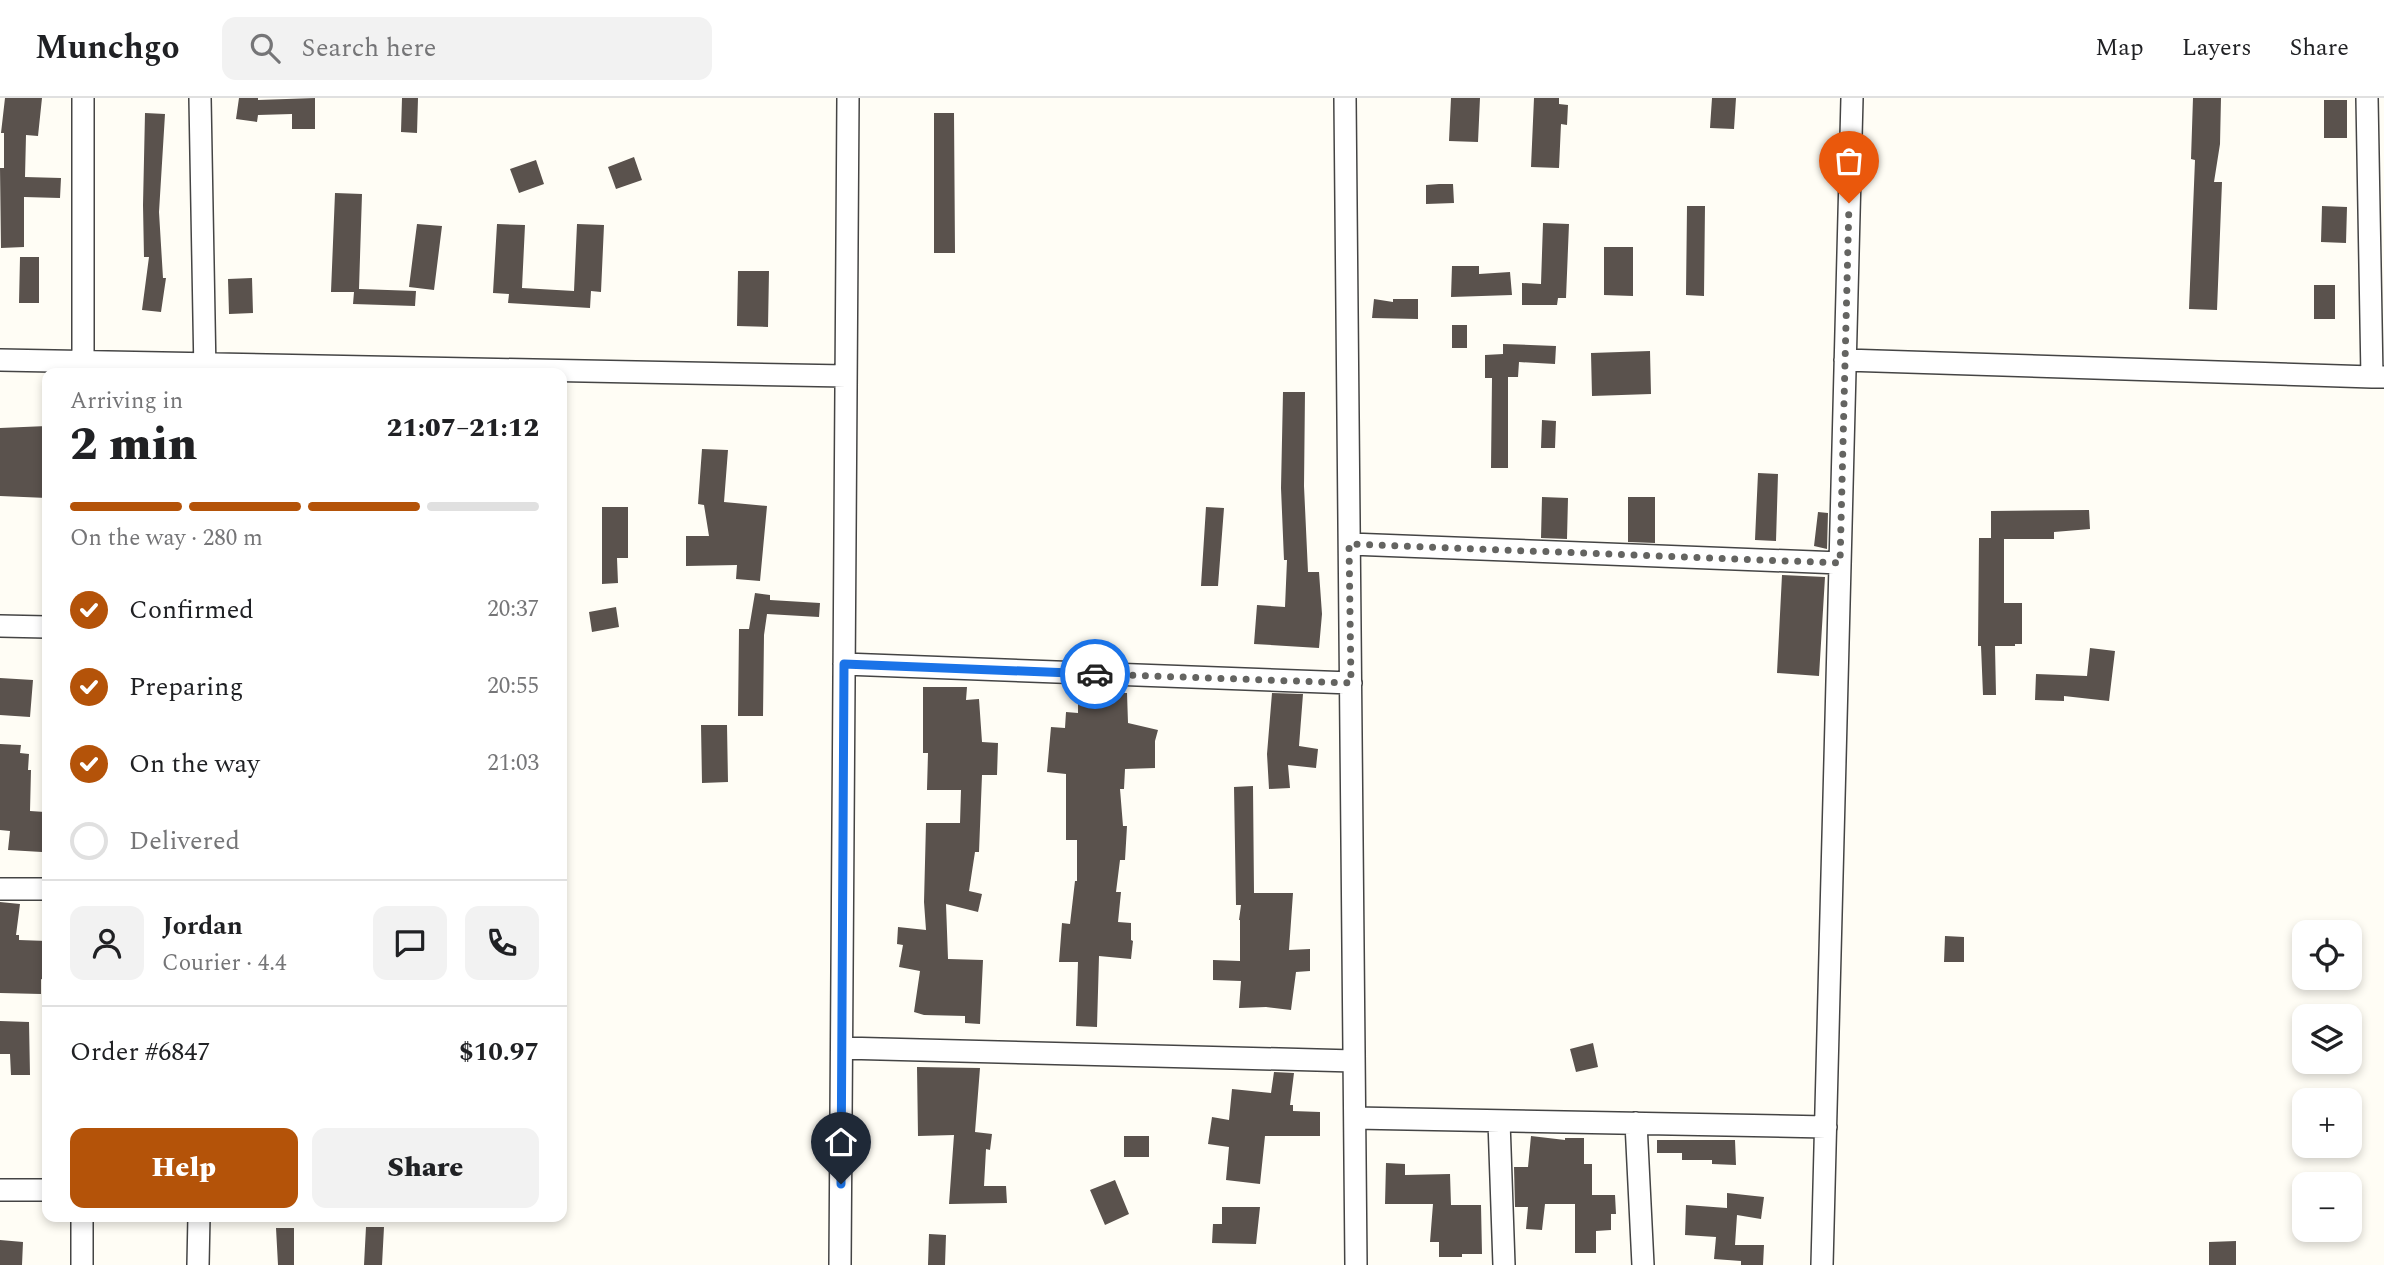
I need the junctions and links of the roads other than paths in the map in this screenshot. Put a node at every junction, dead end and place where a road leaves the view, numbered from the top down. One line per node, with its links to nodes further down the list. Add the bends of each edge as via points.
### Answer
1 (83, 98): 9 (street)
2 (200, 98): 10 (street)
3 (848, 98): 12 (street)
4 (1345, 98): 14 (street)
5 (1852, 98): 8 (street)
6 (2367, 98): 13 (street)
7 (0, 360): 9 (street)
8 (1845, 360): 13 (street); 15 (street)
9 (83, 367): 10 (street)
10 (205, 368)
11 (567, 373): 12 (street)
12 (846, 376): 18 (street)
13 (2378, 377)
14 (1349, 544): 15 (street); 19 (street)
15 (1840, 563): 27 (street)
16 (0, 626): 17 (street)
17 (42, 627)
18 (844, 664): 19 (street); 22 (street)
19 (1351, 683): 23 (street)
20 (0, 888): 21 (street)
21 (42, 889)
22 (842, 1048): 23 (street); 34 (street)
23 (1354, 1061): 24 (street)
24 (1354, 1118): 25 (street); 35 (street)
25 (1499, 1121): 26 (street); 36 (street)
26 (1636, 1123): 27 (street); 37 (street)
27 (1826, 1127): 38 (street)
28 (0, 1190): 29 (street)
29 (42, 1190)
30 (82, 1222): 32 (street)
31 (199, 1222): 33 (street)
32 (82, 1265)
33 (198, 1265)
34 (840, 1265)
35 (1356, 1265)
36 (1504, 1265)
37 (1643, 1265)
38 (1822, 1265)

